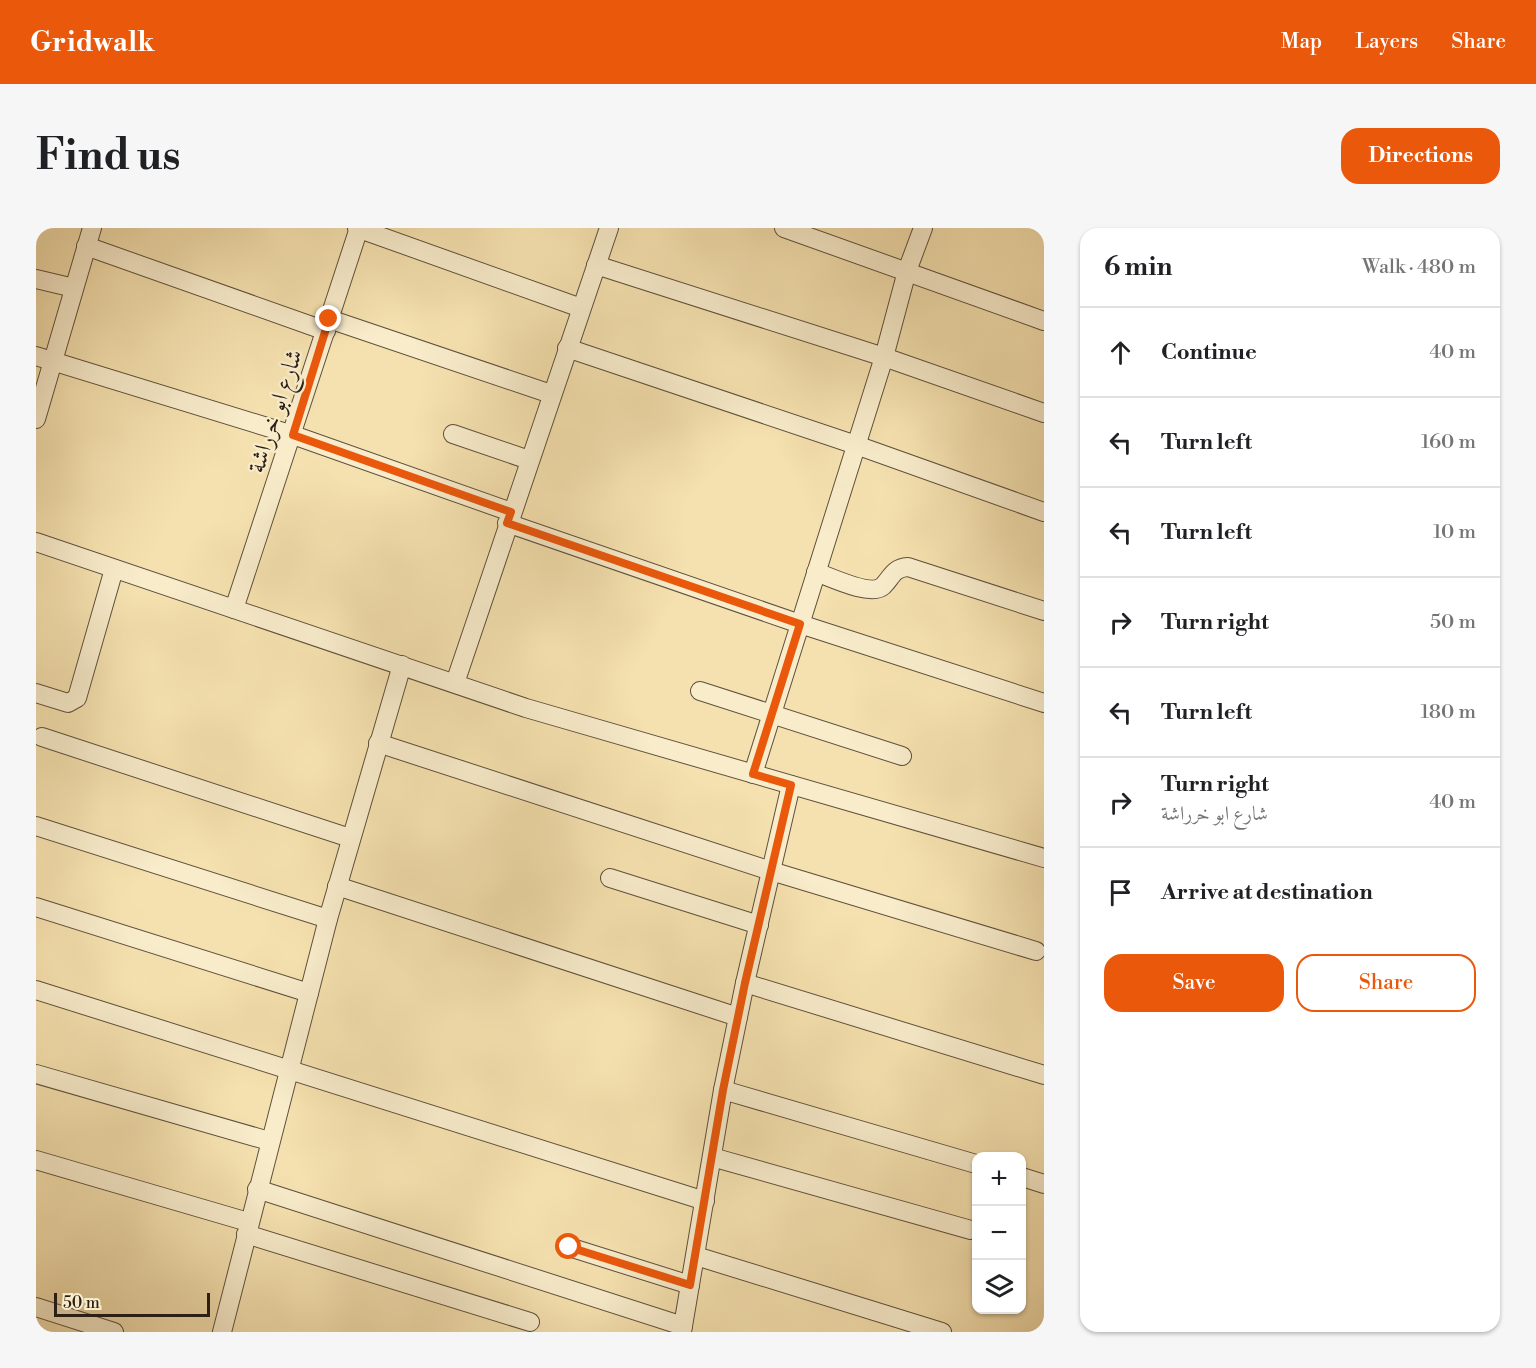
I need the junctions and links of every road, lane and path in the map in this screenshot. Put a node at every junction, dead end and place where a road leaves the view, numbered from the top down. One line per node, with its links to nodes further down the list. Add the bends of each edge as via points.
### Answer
1 (92, 228): 6 (street)
2 (358, 228): 11 (street); 13 (street, شارع ابو خرراشة)
3 (609, 228): 7 (street)
4 (784, 228): 8 (street)
5 (923, 228): 8 (street)
6 (86, 246): 10 (street); 13 (street)
7 (596, 265): 11 (street); 15 (street)
8 (907, 271): 12 (street); 15 (street)
9 (36, 279): 10 (street)
10 (74, 288): 16 (street)
11 (581, 308): 14 (street)
12 (1044, 321)
13 (327, 325): 17 (street); 21 (street, شارع ابو خرراشة)
14 (567, 348): 17 (street); 22 (street)
15 (884, 357): 19 (street); 22 (street)
16 (44, 358): 18 (street); 21 (street)
17 (551, 394): 23 (street)
18 (37, 412)
19 (1044, 413)
20 (453, 434): 23 (street)
21 (293, 435): 25 (street); 29 (street, شارع ابو خرراشة)
22 (856, 445): 24 (street); 28 (street)
23 (529, 460): 25 (street)
24 (1044, 512)
25 (509, 518): 31 (street); 33 (street)
26 (36, 542): 27 (street)
27 (114, 569): 29 (street); 35 (street, via 76,698 68,703)
28 (816, 572): 30 (street, via 871,590 883,586 894,571 908,567); 31 (street)
29 (234, 609): 32 (street)
30 (1044, 612)
31 (800, 624): 36 (street); 37 (street)
32 (402, 665): 33 (street); 39 (street)
33 (455, 683): 41 (street, via 526,708)
34 (699, 691): 37 (street)
35 (36, 693)
36 (1044, 703)
37 (771, 714): 40 (street); 41 (street)
38 (42, 737): 44 (street)
39 (378, 743): 44 (street); 46 (street)
40 (902, 756)
41 (753, 774): 42 (street)
42 (791, 785): 45 (street); 46 (street)
43 (36, 826): 50 (street)
44 (350, 838): 48 (street)
45 (1044, 858)
46 (771, 871): 51 (street); 52 (street)
47 (610, 878): 51 (street)
48 (338, 886): 50 (street); 56 (street)
49 (36, 907): 55 (street)
50 (328, 919): 55 (street)
51 (759, 925): 53 (street)
52 (1036, 951)
53 (745, 983): 56 (street); 59 (street)
54 (36, 990): 57 (street)
55 (309, 993): 57 (street)
56 (738, 1017): 60 (street)
57 (288, 1070): 61 (street); 68 (street)
58 (36, 1074): 61 (street)
59 (1044, 1075)
60 (723, 1090): 62 (street); 64 (street)
61 (269, 1141): 67 (street)
62 (712, 1157): 68 (street); 70 (street)
63 (36, 1160): 69 (street)
64 (972, 1163)
65 (1026, 1179): 66 (street)
66 (1044, 1184)
67 (257, 1189): 69 (street); 76 (street)
68 (705, 1201): 72 (street)
69 (247, 1228): 75 (street); 78 (street)
70 (971, 1230)
71 (569, 1247): 73 (street)
72 (696, 1257): 73 (street); 79 (street)
73 (690, 1285): 76 (street)
74 (36, 1307): 77 (street)
75 (530, 1322)
76 (682, 1329)
77 (114, 1332)
78 (222, 1332)
79 (942, 1332)

